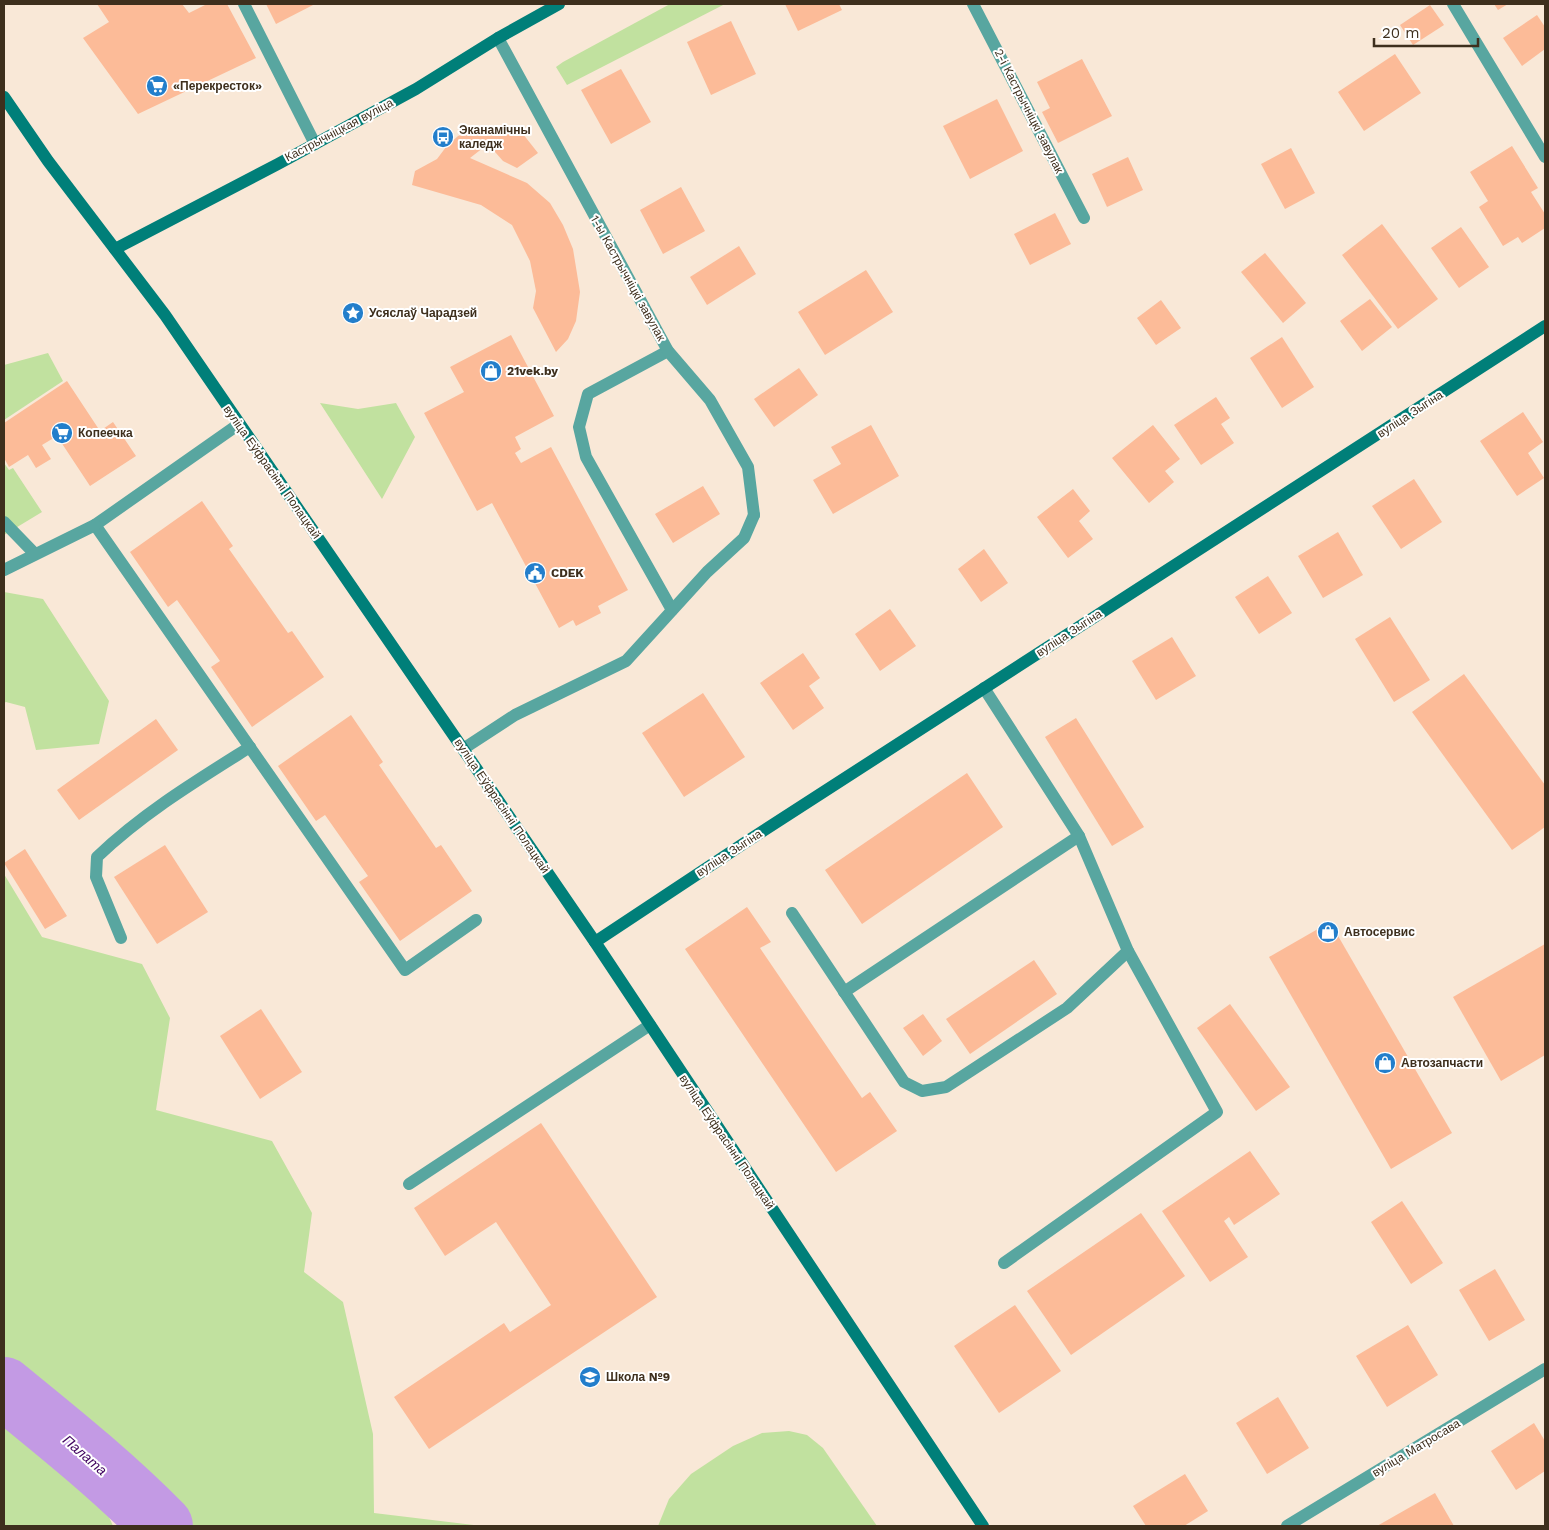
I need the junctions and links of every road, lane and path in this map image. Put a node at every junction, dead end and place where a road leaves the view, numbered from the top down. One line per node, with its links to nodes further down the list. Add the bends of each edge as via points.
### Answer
1 (244, 4): 7 (street)
2 (559, 4): 5 (main road, Кастрычніцкая вуліца)
3 (973, 4): 9 (street, 2-і Кастрычніцкі завулак)
4 (1453, 4): 8 (street)
5 (498, 38): 7 (main road, Кастрычніцкая вуліца, via 416,89); 12 (street, 1-ы Кастрычніцкі завулак)
6 (4, 96): 10 (main road, вуліца Еўфрасінні Полацкай, via 48,161)
7 (315, 144): 10 (main road, Кастрычніцкая вуліца)
8 (1545, 157)
9 (1084, 218)
10 (115, 249): 13 (main road, вуліца Еўфрасінні Полацкай, via 165,315)
11 (1545, 326): 19 (main road, вуліца Зыгіна)
12 (668, 351): 18 (street, 1-ы Кастрычніцкі завулак, via 710,400 748,467 754,515 744,538); 18 (street, via 588,394 579,427 586,457)
13 (239, 424): 15 (street); 21 (main road, вуліца Еўфрасінні Полацкай)
14 (4, 522): 16 (street)
15 (95, 525): 16 (street); 20 (street)
16 (35, 554): 17 (street)
17 (4, 570)
18 (672, 610): 21 (street, via 626,661 516,715)
19 (984, 688): 22 (street); 26 (main road, вуліца Зыгіна)
20 (250, 747): 24 (street, via 406,970); 25 (street, via 157,806 97,858 96,877)
21 (463, 750): 26 (main road, вуліца Еўфрасінні Полацкай)
22 (1079, 836): 27 (street); 28 (street)
23 (792, 914): 28 (street)
24 (476, 920)
25 (121, 938)
26 (595, 942): 29 (main road, вуліца Еўфрасінні Полацкай)
27 (1128, 951): 28 (street, via 1067,1008 946,1088 922,1091 904,1082); 31 (street, via 1217,1112)
28 (844, 992)
29 (650, 1026): 30 (street); 33 (main road, вуліца Еўфрасінні Полацкай)
30 (408, 1184)
31 (1004, 1263)
32 (1545, 1369): 34 (street, вуліца Матросава)
33 (983, 1526)
34 (1287, 1526)

